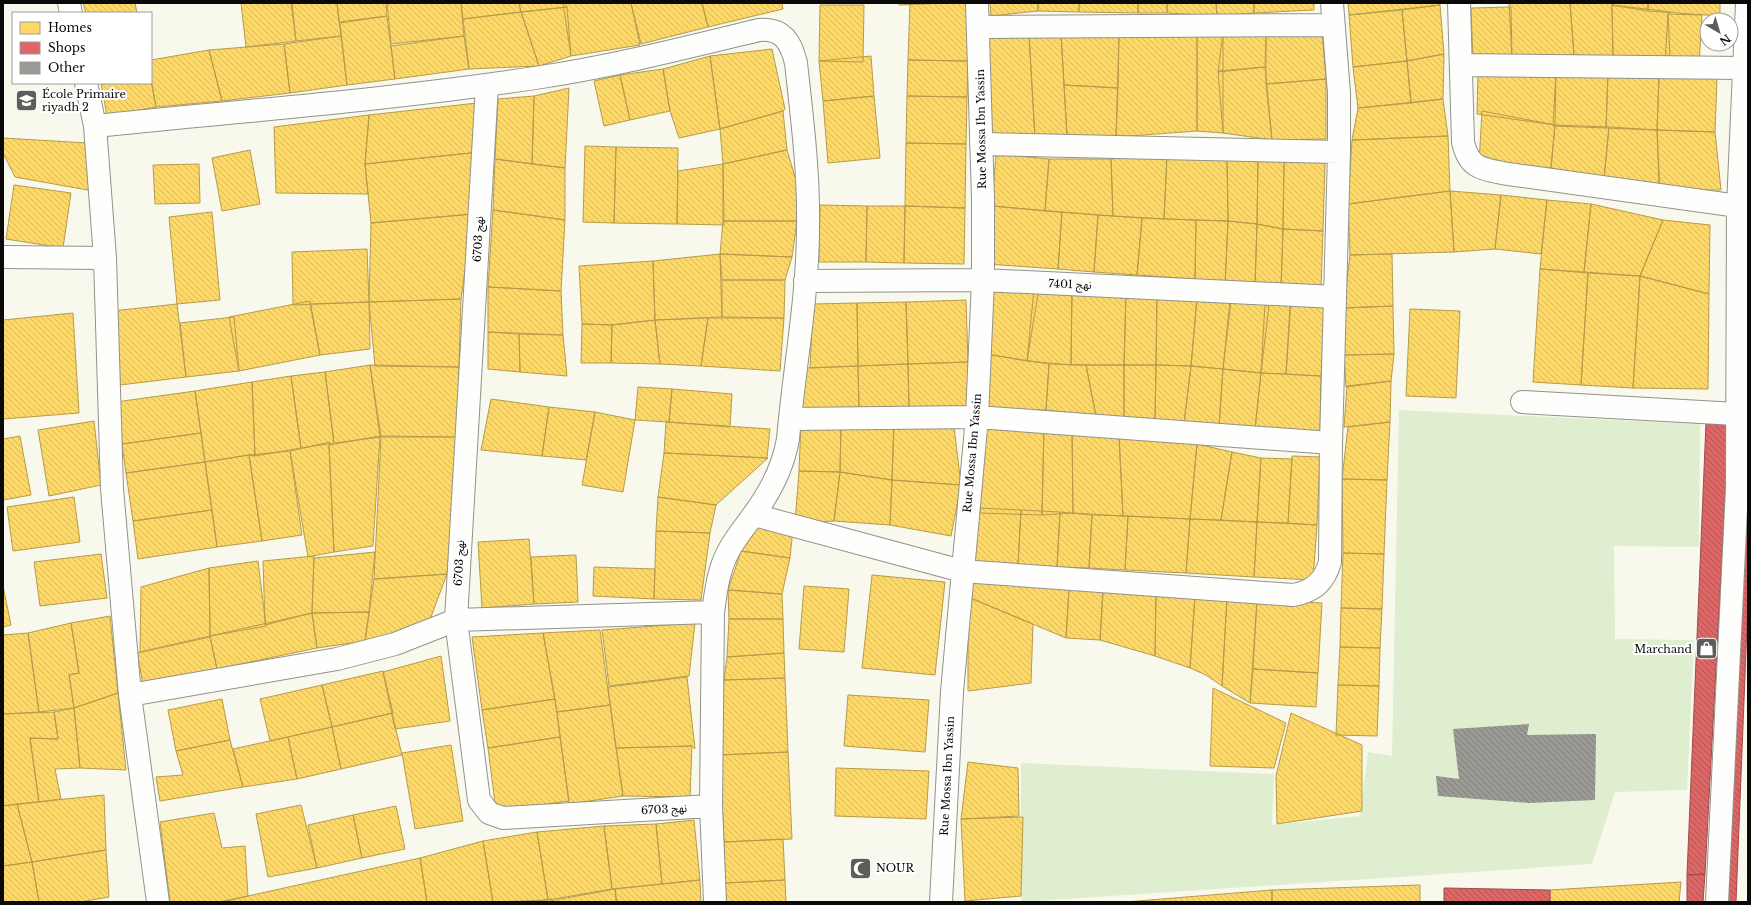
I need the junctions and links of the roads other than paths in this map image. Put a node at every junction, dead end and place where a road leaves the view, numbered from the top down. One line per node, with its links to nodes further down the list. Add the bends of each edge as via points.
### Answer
1 (977, 3): 6 (street, Rue Mossa Ibn Yassin)
2 (1332, 3): 5 (street)
3 (1460, 3): 7 (street)
4 (1747, 3): 8 (street)
5 (1334, 25): 6 (street); 13 (street, via 1339,93)
6 (978, 27): 12 (street, Rue Mossa Ibn Yassin)
7 (1461, 65): 8 (street); 14 (street, via 1463,142 1468,158 1474,165 1508,174)
8 (1744, 68): 14 (street)
9 (86, 84): 11 (street)
10 (487, 85): 11 (street); 18 (street, via 647,57 759,30 770,29 779,34 788,41 796,63 804,142 808,228); 29 (street, نهج 6703)
11 (95, 126): 16 (street)
12 (981, 144): 13 (street); 17 (street, Rue Mossa Ibn Yassin)
13 (1339, 152): 19 (street)
14 (1741, 218): 21 (street)
15 (3, 257): 16 (street)
16 (105, 258): 30 (street, via 112,489)
17 (983, 280): 18 (street, نهج 7401); 19 (street, نهج 7401); 22 (street, Rue Mossa Ibn Yassin)
18 (805, 282): 23 (street)
19 (1335, 298): 24 (street)
20 (1522, 402): 21 (street)
21 (1737, 414): 25 (street)
22 (977, 417): 23 (street); 24 (street); 27 (street, Rue Mossa Ibn Yassin)
23 (790, 418): 26 (street, via 785,459 768,494)
24 (1331, 443): 27 (street, via 1330,562 1321,581 1304,594)
25 (1742, 488): 35 (street)
26 (754, 515): 27 (street); 28 (street, via 739,531 727,553 718,578)
27 (962, 571): 34 (street, Rue Mossa Ibn Yassin, via 952,692)
28 (713, 612): 29 (street); 31 (street)
29 (456, 620): 30 (street, via 394,644 337,659); 31 (street, نهج 6703, via 479,800 489,813 503,818)
30 (130, 695): 32 (street)
31 (711, 806): 33 (street)
32 (158, 902)
33 (715, 902)
34 (941, 902)
35 (1717, 902)

